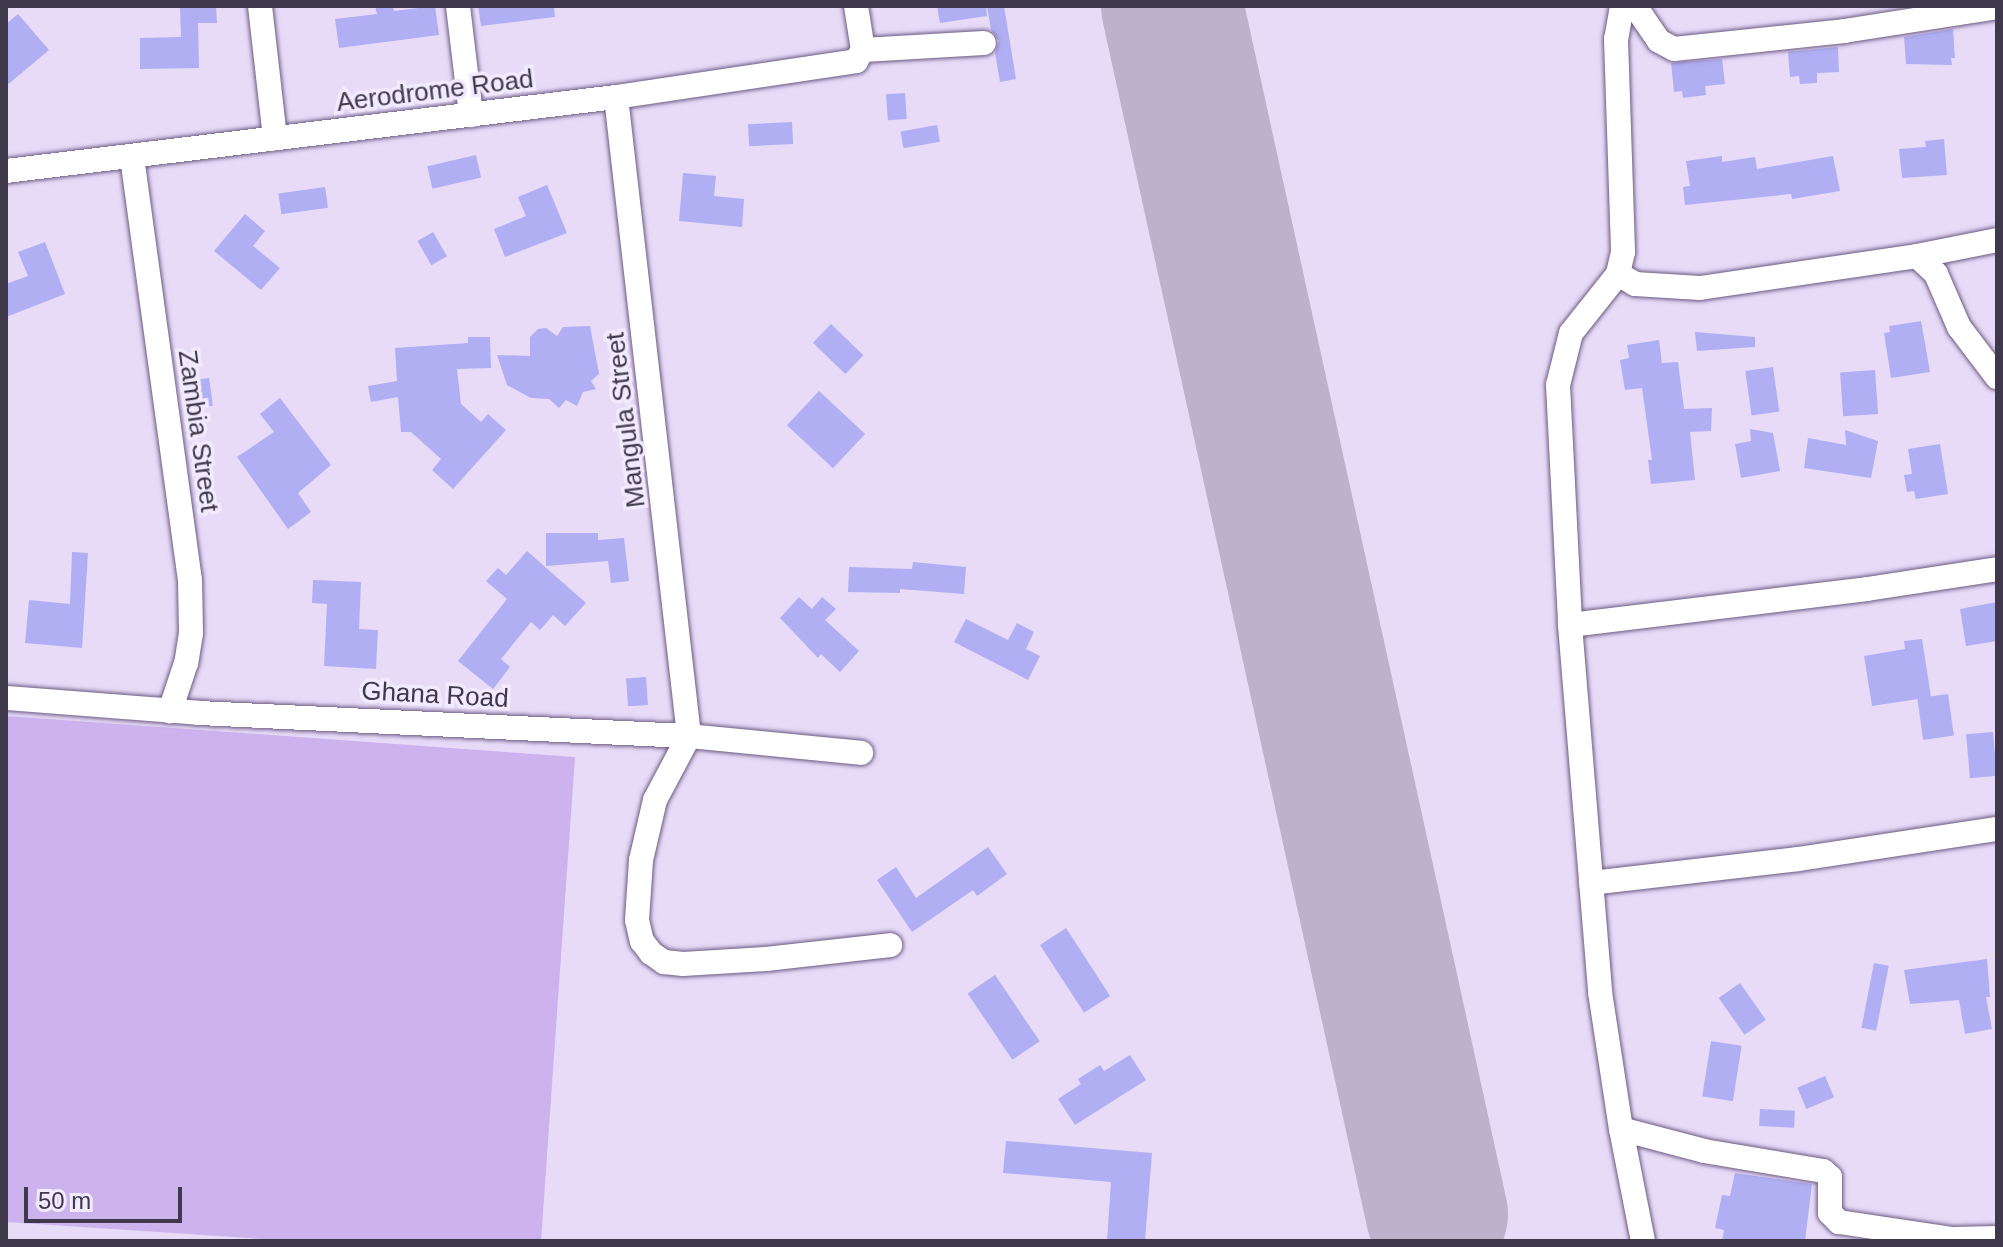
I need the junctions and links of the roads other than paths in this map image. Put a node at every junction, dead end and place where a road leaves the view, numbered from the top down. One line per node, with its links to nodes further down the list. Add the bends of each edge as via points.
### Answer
1 (260, 6): 11 (street)
2 (458, 6): 10 (street)
3 (856, 6): 8 (street)
4 (1622, 6): 16 (street, via 1616,39 1625,223)
5 (1635, 6): 6 (street, via 1659,41 1674,49 1844,31)
6 (1997, 7)
7 (984, 43): 8 (street)
8 (863, 50): 9 (street, Aerodrome Road, via 856,61)
9 (616, 97): 10 (street, Aerodrome Road); 22 (street, Mangula Street)
10 (471, 115): 11 (street, Aerodrome Road)
11 (275, 138): 12 (street, Aerodrome Road)
12 (132, 157): 13 (street, Aerodrome Road); 21 (street, Zambia Street, via 190,580 191,633)
13 (6, 171)
14 (1997, 240): 15 (street)
15 (1917, 256): 16 (street, via 1700,288 1635,284); 17 (street, via 1936,274 1959,327)
16 (1618, 274): 19 (street, via 1571,333 1558,385)
17 (1997, 377)
18 (1997, 569): 19 (street)
19 (1570, 625): 25 (street)
20 (6, 698): 21 (street, Ghana Road)
21 (170, 711): 22 (street, Ghana Road)
22 (689, 736): 23 (street, Ghana Road); 26 (street, via 655,800 641,860 637,920 651,953 664,962 683,964)
23 (861, 753)
24 (1997, 829): 25 (street)
25 (1591, 883): 27 (street, via 1600,992)
26 (890, 945)
27 (1621, 1129): 28 (street, via 1704,1151 1823,1171 1830,1177 1830,1213 1839,1222 1953,1239); 29 (street)
28 (1997, 1238)
29 (1643, 1241)

